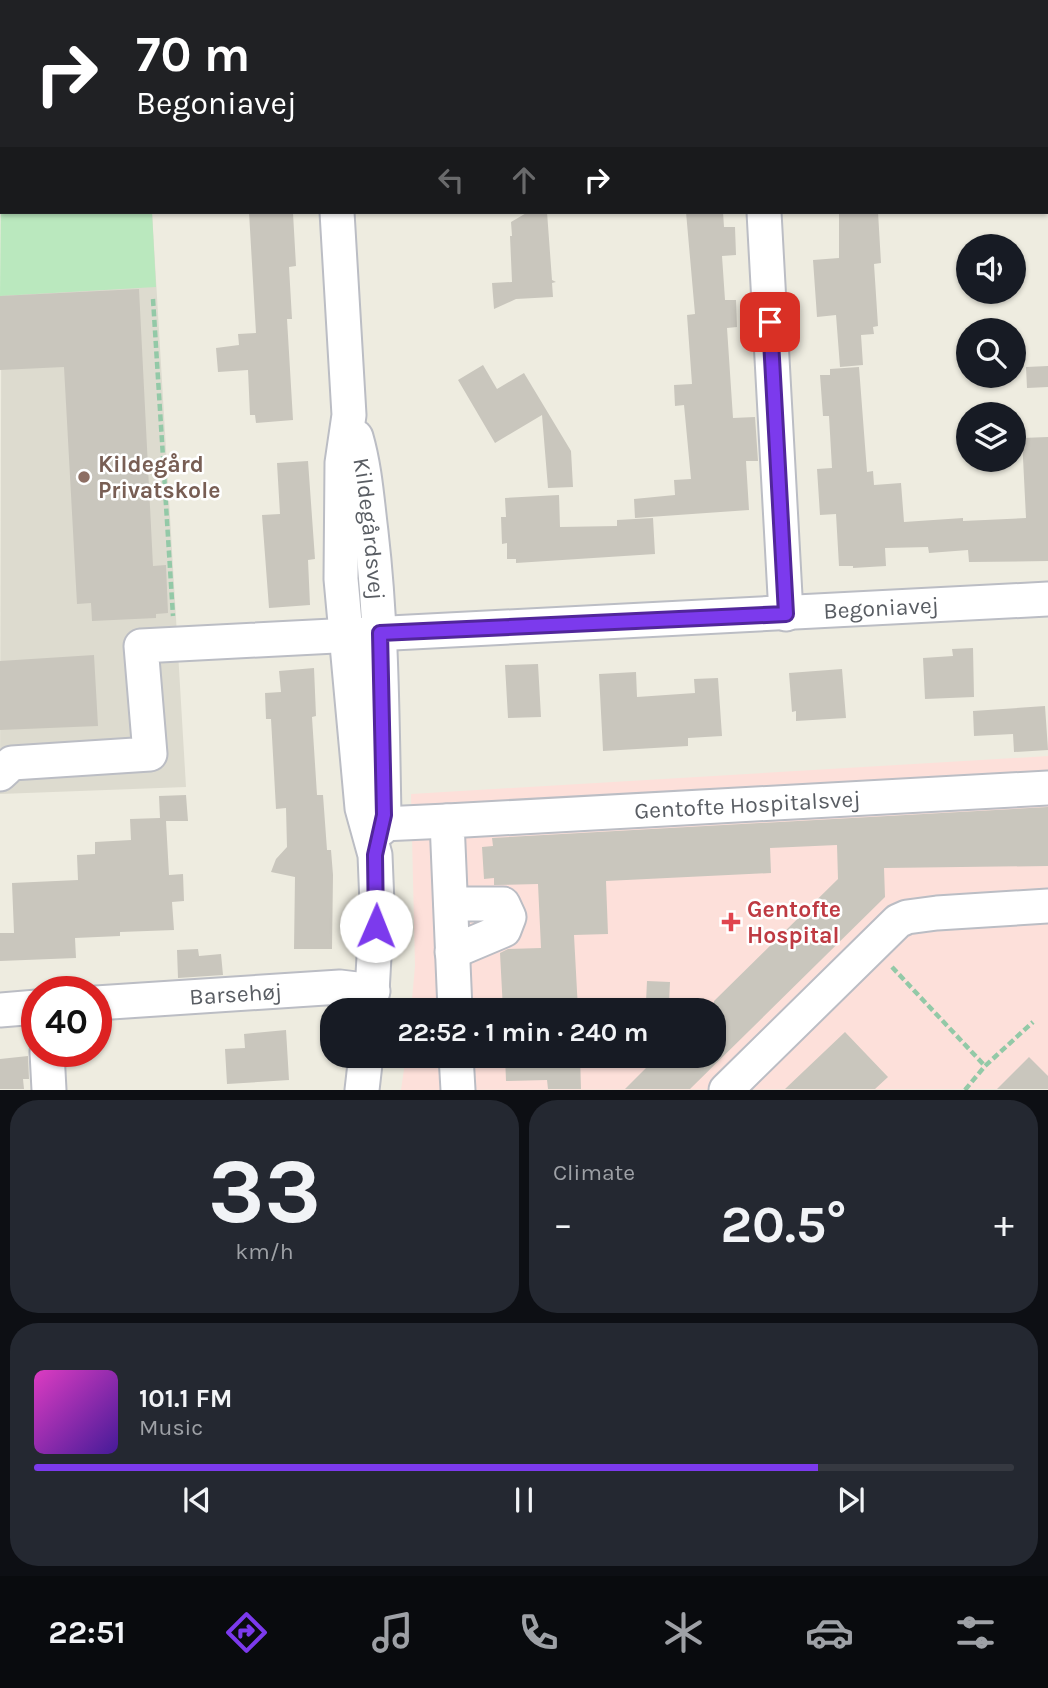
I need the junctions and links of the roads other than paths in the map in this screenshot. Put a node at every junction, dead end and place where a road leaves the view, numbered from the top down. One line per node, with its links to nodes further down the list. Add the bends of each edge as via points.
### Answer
1 (337, 214): 3 (street, Kildegårdsvej)
2 (764, 214): 5 (street)
3 (349, 415): 6 (street, Kildegårdsvej, via 362,459); 7 (street, Kildegårdsvej, via 342,463 341,579)
4 (1048, 599): 5 (street, Begoniavej)
5 (786, 614): 6 (street, Begoniavej)
6 (380, 633): 7 (street, Begoniavej); 11 (street, Kildegårdsvej, via 384,815)
7 (346, 634): 8 (street, Begoniavej, via 141,646 150,754 12,763); 11 (street, Kildegårdsvej, via 362,808)
8 (0, 774)
9 (1048, 788): 10 (street, Gentofte Hospitalsvej)
10 (446, 821): 11 (street, Gentofte Hospitalsvej); 12 (street)
11 (378, 839): 16 (street, Kildegårdsvej)
12 (451, 904): 14 (street); 14 (street, via 503,904 509,917 504,930)
13 (1048, 906): 27 (street, via 907,917 871,945)
14 (453, 951): 17 (street)
15 (367, 998): 18 (street, Barsehøj, via 340,988)
16 (372, 998)
17 (455, 998)
18 (112, 1002)
19 (21, 1008): 20 (street)
20 (0, 1010)
21 (48, 1067): 24 (street)
22 (365, 1068): 25 (street)
23 (457, 1068): 26 (street)
24 (49, 1090)
25 (362, 1090)
26 (458, 1090)
27 (726, 1090)

